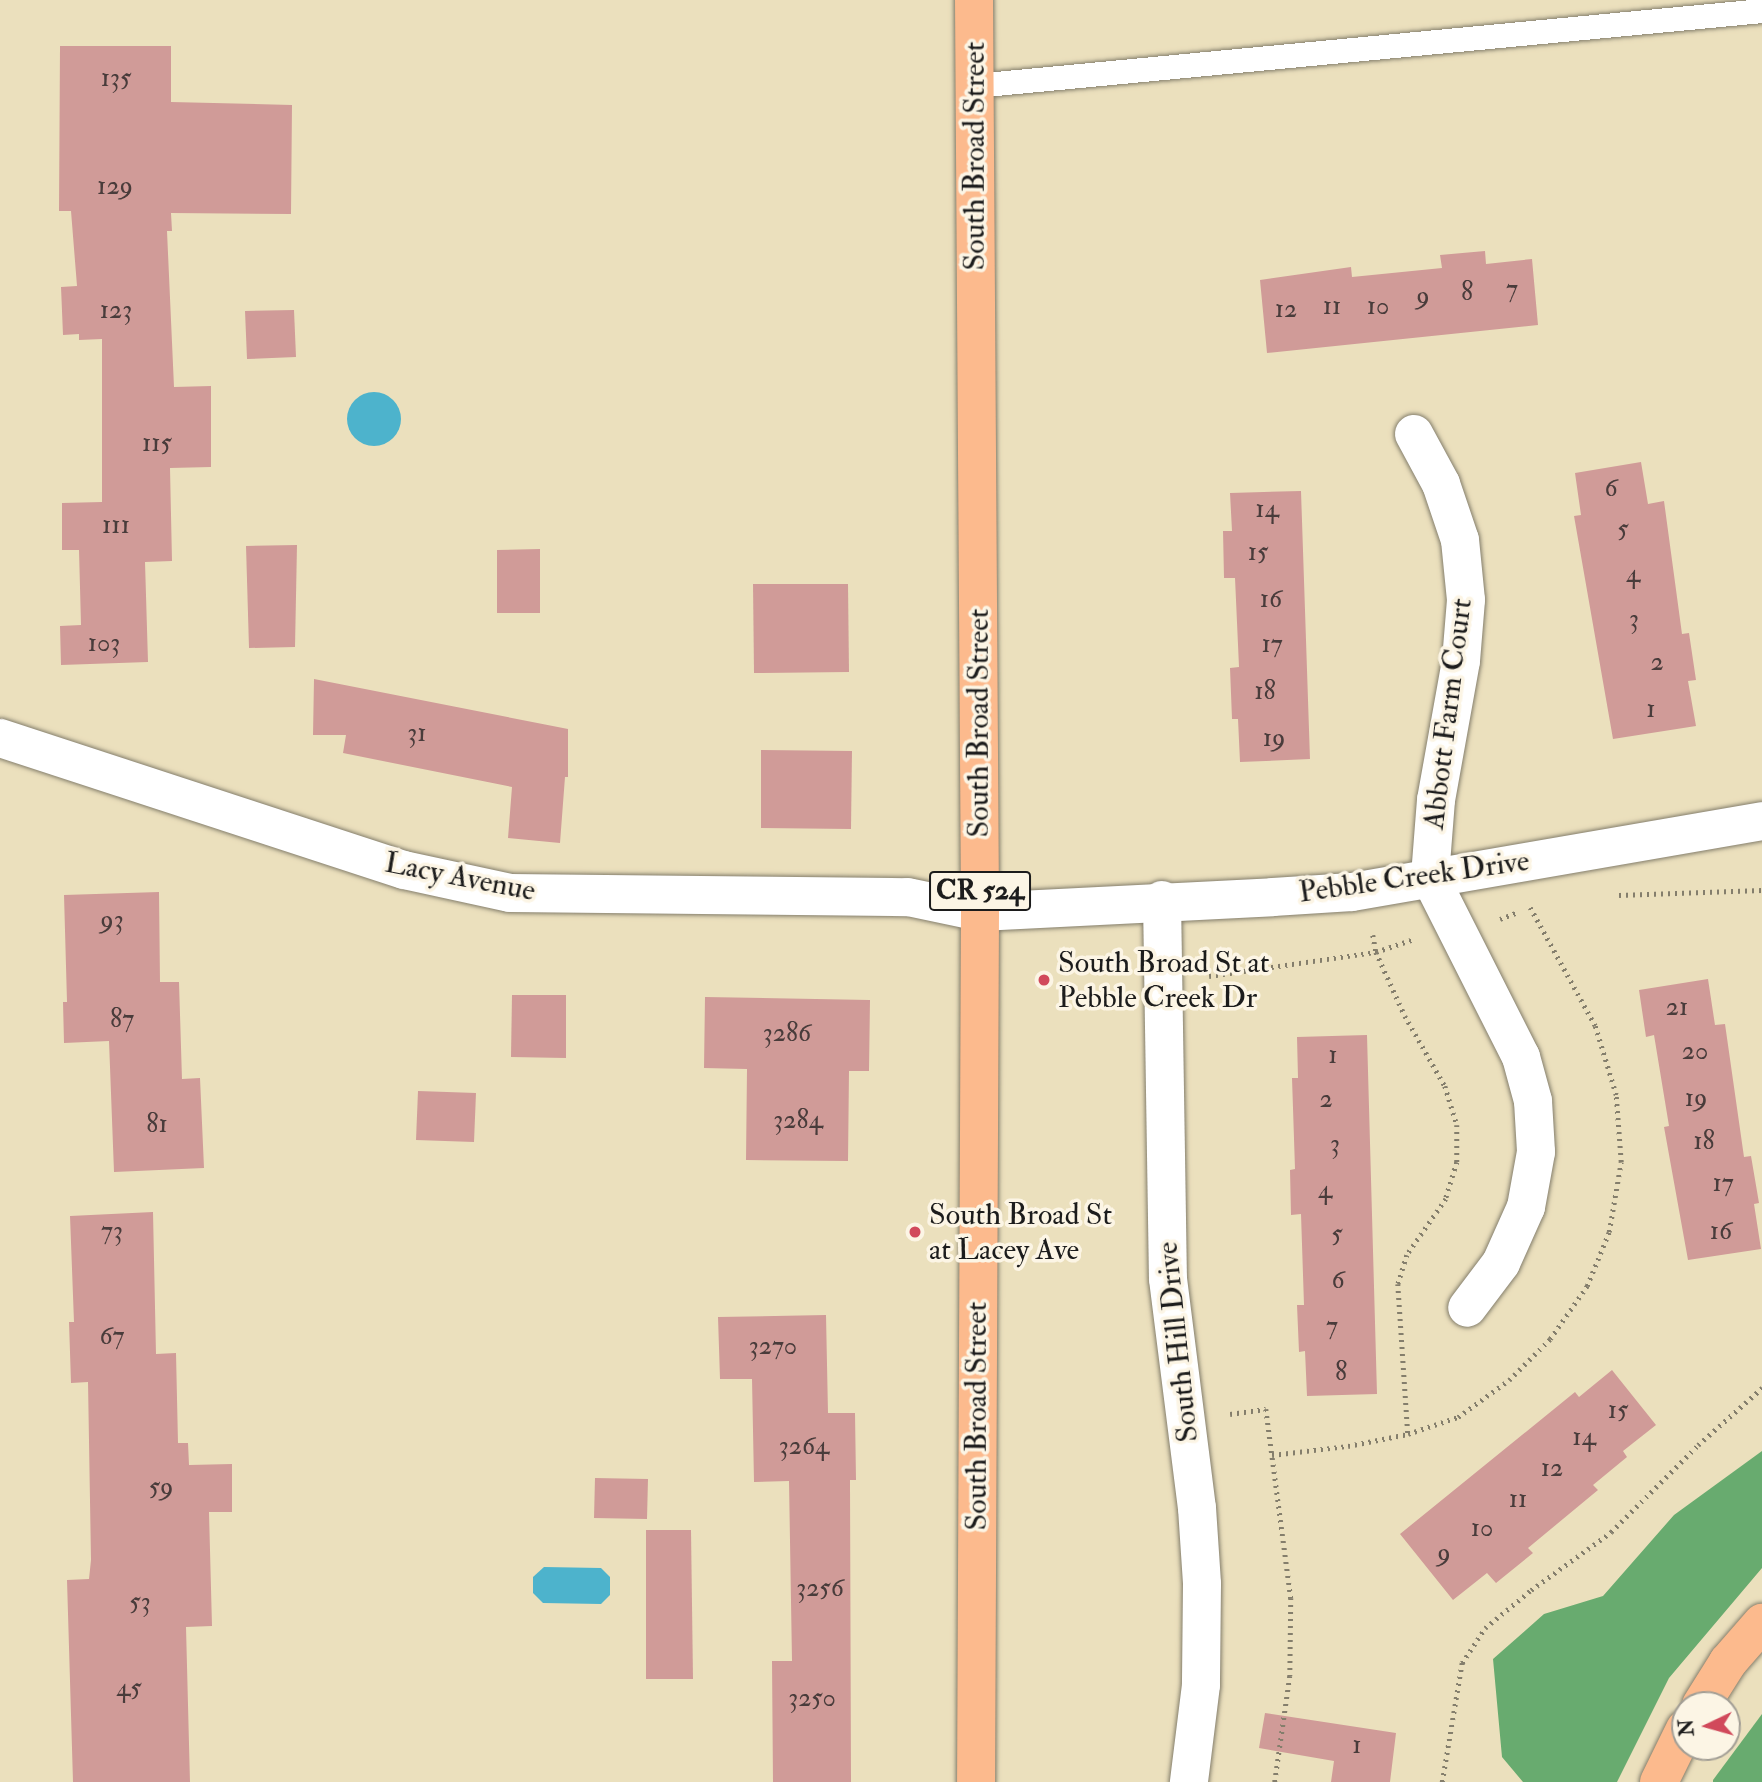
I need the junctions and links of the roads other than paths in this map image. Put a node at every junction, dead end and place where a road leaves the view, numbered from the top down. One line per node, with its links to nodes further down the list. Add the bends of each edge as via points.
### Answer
1 (974, 0): 3 (main road, South Broad Street / CR 524)
2 (1762, 10): 3 (lane)
3 (975, 86): 9 (main road, South Broad Street / CR 524)
4 (1414, 434): 7 (street, Abbott Farm Court, via 1441,484 1460,540 1466,600 1461,661 1436,800)
5 (0, 738): 9 (street, Lacy Avenue, via 404,870 510,893 908,897)
6 (1762, 821): 7 (street, Pebble Creek Drive)
7 (1430, 877): 8 (street, Pebble Creek Drive, via 1366,889 1273,897); 10 (street, via 1521,1057 1534,1101 1536,1152 1521,1218 1501,1263)
8 (1162, 900): 9 (street, Pebble Creek Drive); 15 (street, South Hill Drive, via 1168,1279 1202,1584 1201,1685)
9 (980, 912): 14 (main road, South Broad Street / CR 524)
10 (1466, 1308)
11 (1762, 1623): 12 (main road)
12 (1709, 1691)
13 (1671, 1758): 16 (main road)
14 (976, 1782)
15 (1189, 1782)
16 (1659, 1782)

